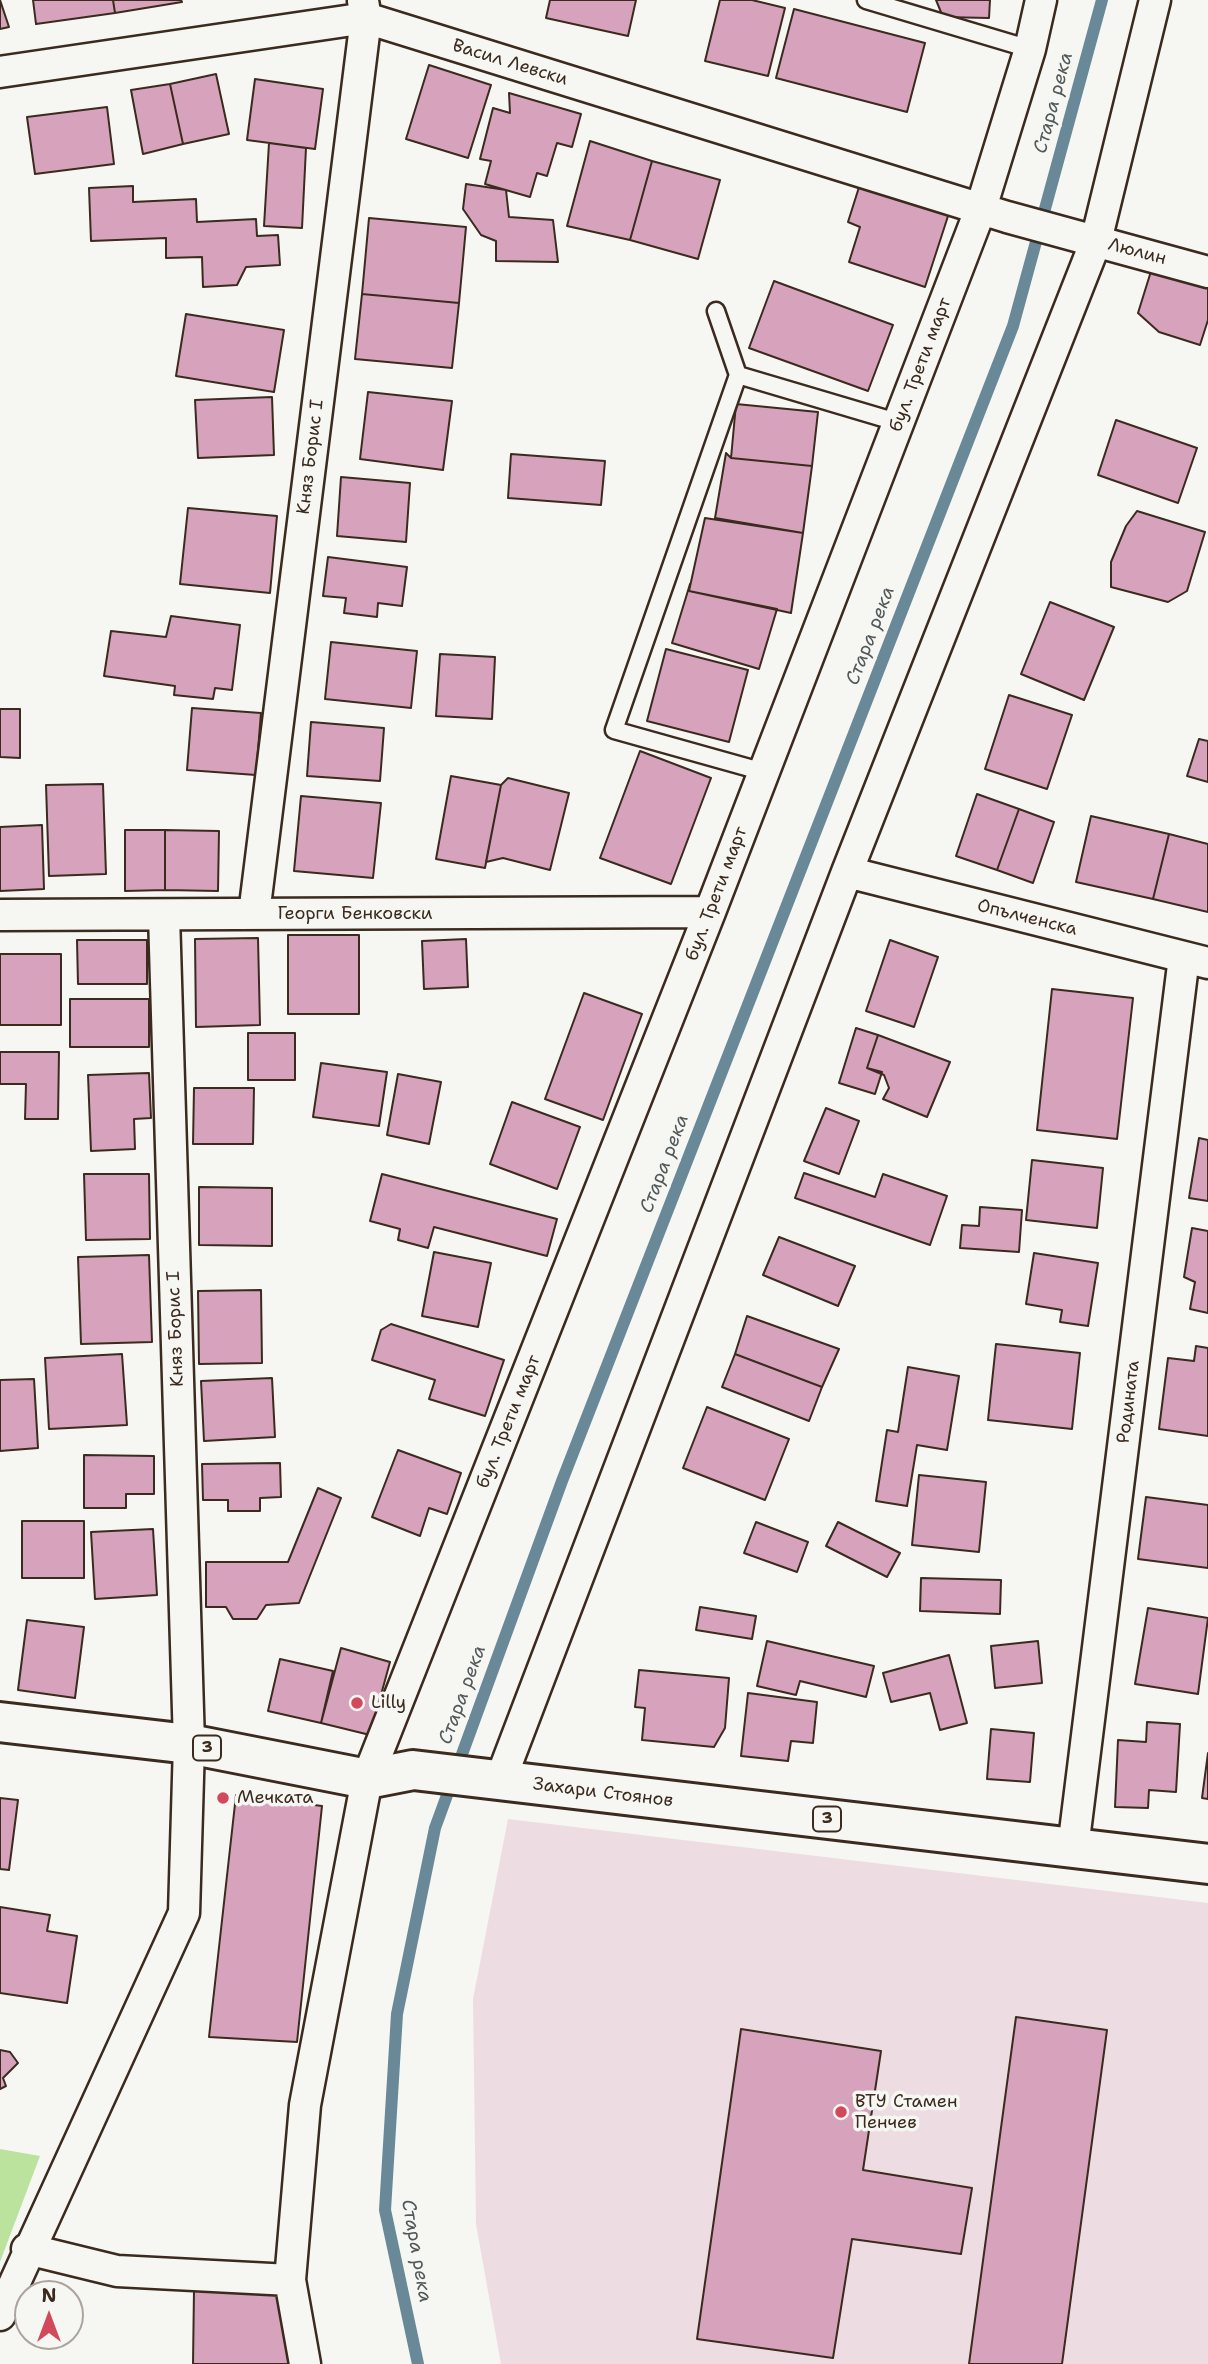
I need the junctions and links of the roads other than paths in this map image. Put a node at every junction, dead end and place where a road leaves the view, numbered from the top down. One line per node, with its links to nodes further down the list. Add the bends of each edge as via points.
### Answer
1 (866, 0): 5 (lane)
2 (1041, 0): 5 (street, бул. Трети март)
3 (1155, 0): 9 (street)
4 (364, 9): 6 (street, Васил Левски); 7 (street, Васил Левски); 17 (street, Княз Борис I)
5 (1030, 49): 7 (street, бул. Трети март)
6 (0, 72)
7 (994, 212): 8 (street, Васил Левски); 13 (street, бул. Трети март)
8 (1066, 233): 9 (street, Люлин)
9 (1096, 241): 10 (street, Люлин); 15 (street)
10 (1208, 272)
11 (716, 311): 12 (lane)
12 (738, 375): 13 (lane); 14 (lane, via 614,730)
13 (900, 423): 14 (street, бул. Трети март)
14 (764, 772): 16 (street, бул. Трети март)
15 (847, 872): 20 (street, Опълченска); 24 (street)
16 (710, 912): 17 (street, Георги Бенковски); 23 (street, бул. Трети март)
17 (254, 914): 19 (street, Георги Бенковски)
18 (0, 915): 19 (street, Георги Бенковски)
19 (164, 915): 22 (street, Княз Борис I)
20 (1196, 960): 25 (street, Родината)
21 (0, 1722): 22 (main road, Захари Стоянов / 3)
22 (189, 1744): 23 (main road, Захари Стоянов / 3); 27 (street, Княз Борис I, via 184,1913)
23 (367, 1779): 24 (main road, Захари Стоянов / 3, via 413,1770); 28 (street, бул. Трети март, via 305,2105)
24 (492, 1780): 25 (main road, Захари Стоянов / 3)
25 (1073, 1848): 26 (main road, Захари Стоянов / 3)
26 (1208, 1864)
27 (27, 2249): 28 (street, via 117,2271); 29 (street, Княз Борис I)
28 (290, 2280): 30 (street, бул. Трети март)
29 (0, 2315)
30 (305, 2364)

